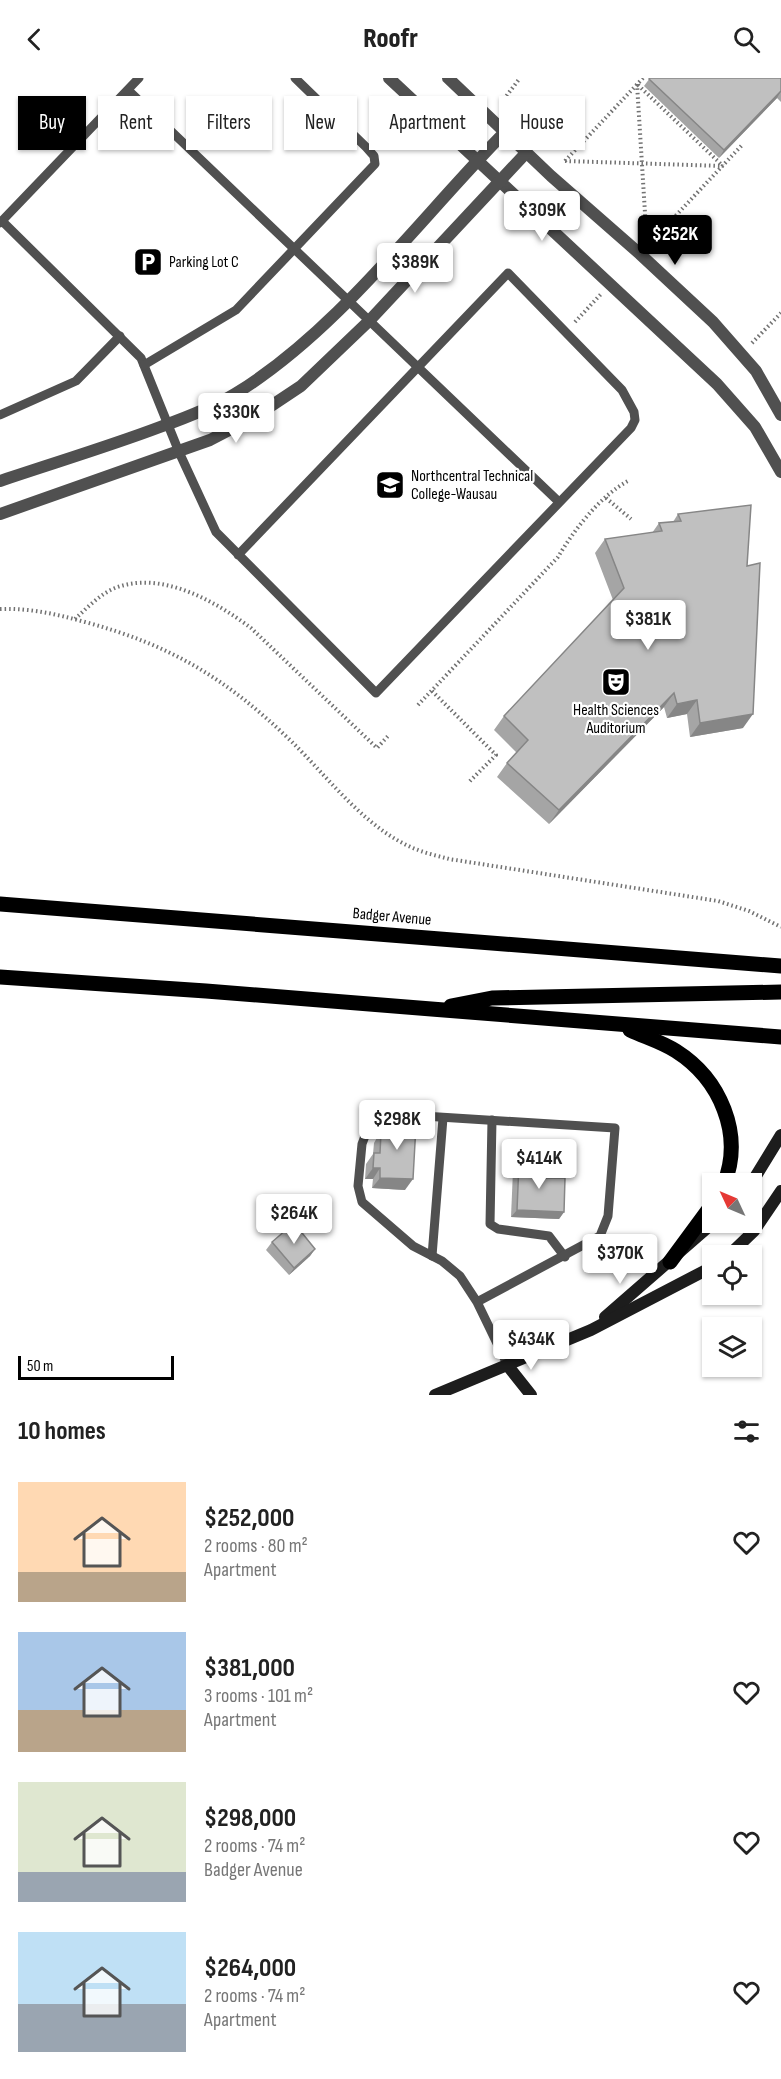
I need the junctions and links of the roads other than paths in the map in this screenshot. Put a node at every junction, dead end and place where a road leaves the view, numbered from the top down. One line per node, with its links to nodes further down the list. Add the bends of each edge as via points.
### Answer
1 (139, 78): 5 (lane)
2 (295, 78): 13 (lane, via 366,147 375,164)
3 (389, 78): 10 (street)
4 (448, 78): 6 (street)
5 (128, 90): 12 (lane); 13 (lane)
6 (499, 126)
7 (499, 138): 10 (street)
8 (523, 150): 9 (street)
9 (526, 153): 11 (street); 20 (street, via 720,330 756,371)
10 (476, 161): 11 (street); 14 (street)
11 (498, 182): 15 (street); 23 (street, via 717,384 755,427)
12 (1, 222): 16 (lane)
13 (296, 250): 14 (lane); 17 (lane, via 236,310)
14 (348, 299): 15 (lane); 21 (street, via 305,342 253,382)
15 (370, 320): 18 (lane); 22 (street, via 301,386 256,416)
16 (120, 336): 17 (lane); 19 (lane, via 76,381)
17 (144, 365): 21 (lane)
18 (419, 367): 25 (lane); 25 (lane, via 508,273 595,360 622,390 634,412 631,428); 27 (lane)
19 (0, 415)
20 (781, 415)
21 (168, 424): 22 (lane); 24 (street)
22 (179, 452): 26 (street); 27 (lane, via 211,524)
23 (781, 472)
24 (0, 481)
25 (559, 502): 27 (lane, via 376,693)
26 (0, 514)
27 (238, 555)
28 (0, 904): 29 (main road, Badger Avenue)
29 (781, 966)
30 (0, 978): 32 (main road)
31 (781, 992): 32 (main road, via 492,998)
32 (434, 1009): 33 (main road)
33 (616, 1025): 34 (main road); 38 (main road, via 676,1050 713,1088 726,1112 731,1134)
34 (781, 1037)
35 (443, 1118): 36 (lane); 44 (lane); 44 (lane, via 392,1114 375,1119 364,1136 358,1186 366,1206 413,1246)
36 (492, 1120): 45 (lane, via 490,1224 498,1229 549,1236); 45 (lane, via 615,1128 606,1224 596,1239)
37 (781, 1135): 39 (main road)
38 (727, 1173)
39 (759, 1173)
40 (780, 1196): 43 (main road)
41 (702, 1219): 46 (main road)
42 (702, 1233): 46 (main road)
43 (739, 1245)
44 (432, 1256): 48 (lane, via 455,1271)
45 (565, 1257): 48 (lane)
46 (670, 1262): 49 (main road)
47 (702, 1273): 49 (main road)
48 (477, 1302): 50 (lane)
49 (591, 1330): 50 (main road)
50 (508, 1366): 51 (main road); 52 (main road)
51 (435, 1395)
52 (531, 1395)

